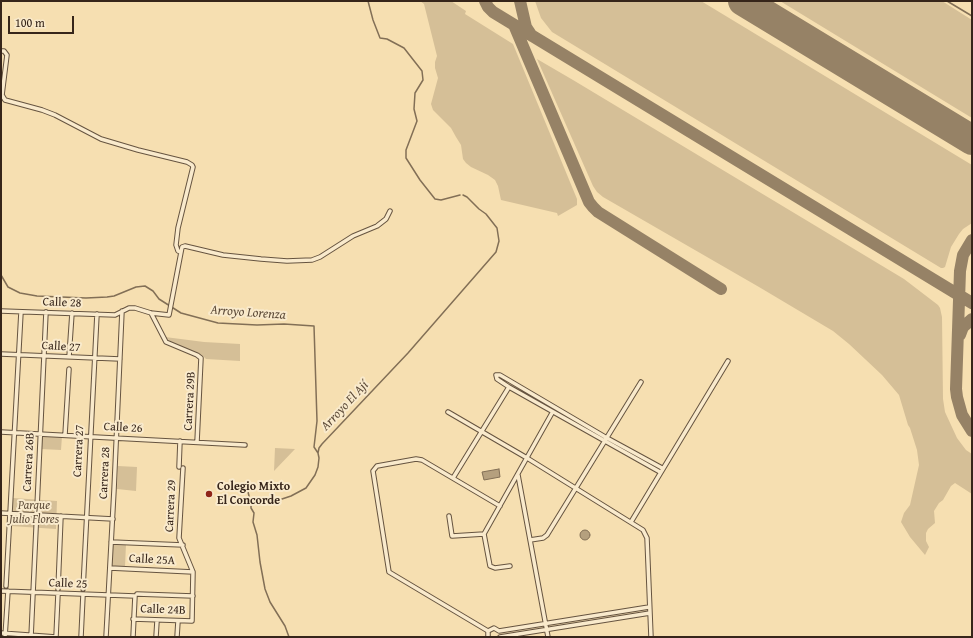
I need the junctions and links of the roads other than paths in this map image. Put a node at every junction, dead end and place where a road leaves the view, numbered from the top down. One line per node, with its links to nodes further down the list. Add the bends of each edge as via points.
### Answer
1 (1, 51): 3 (street, via 6,55 2,95 7,101 42,110 101,139 192,165 178,228 176,245)
2 (390, 211): 3 (street, via 378,226 353,236 312,260 287,261 230,256 185,246 182,246)
3 (181, 252): 9 (street, Calle 28, via 169,315)
4 (122, 310): 9 (street, Calle 28, via 136,308); 10 (street, Calle 28, via 115,315); 16 (street, Carrera 28)
5 (1, 311): 6 (street, Calle 28)
6 (21, 312): 7 (street, Calle 28); 12 (street)
7 (46, 312): 8 (street, Calle 28); 13 (street, Carrera 26B)
8 (72, 313): 10 (street, Calle 28); 14 (street)
9 (151, 313): 32 (street, Carrera 29B, via 166,342 197,354 202,361)
10 (97, 314): 15 (street, Carrera 27)
11 (1, 354): 12 (street, Calle 27)
12 (19, 354): 13 (street, Calle 27); 24 (street)
13 (43, 356): 14 (street, Calle 27); 26 (street, Carrera 26B)
14 (69, 357): 15 (street, Calle 27)
15 (94, 358): 16 (street, Calle 27); 28 (street, Carrera 27)
16 (120, 359): 29 (street, Carrera 28)
17 (728, 361): 35 (street)
18 (69, 369): 27 (street)
19 (641, 382): 30 (street)
20 (509, 387): 22 (street); 25 (street); 30 (street, via 497,379 496,375 500,375)
21 (448, 412): 25 (street)
22 (552, 413): 30 (street); 34 (street)
23 (1, 432): 24 (street, Calle 26)
24 (15, 432): 26 (street, Calle 26); 41 (street)
25 (481, 432): 34 (street); 37 (street)
26 (40, 434): 27 (street, Calle 26); 42 (street, Carrera 26B)
27 (65, 435): 28 (street, Calle 26)
28 (90, 436): 29 (street, Calle 26); 45 (street, Carrera 27)
29 (117, 438): 31 (street, Calle 26); 46 (street, Carrera 28)
30 (606, 440): 35 (street); 38 (street)
31 (180, 441): 32 (street, Calle 26); 51 (street, Carrera 29, via 179,538)
32 (197, 442): 33 (street, Calle 26)
33 (244, 444)
34 (527, 458): 36 (street); 38 (street)
35 (661, 470): 47 (street)
36 (517, 475): 39 (street); 49 (street)
37 (453, 478): 39 (street); 73 (street, via 419,459 374,468 373,476 387,566 392,575)
38 (576, 488): 47 (street); 49 (street, via 547,535)
39 (500, 506): 48 (street)
40 (1, 513): 41 (street)
41 (10, 514): 42 (street); 55 (street)
42 (36, 515): 43 (street); 60 (street, Carrera 26B)
43 (61, 516): 45 (street); 56 (street)
44 (449, 516): 48 (street, via 452,536)
45 (86, 517): 46 (street); 57 (street, Carrera 27)
46 (113, 518): 50 (street, Carrera 28)
47 (631, 522): 66 (street, via 643,530 647,538)
48 (484, 534): 52 (street, via 490,566)
49 (530, 540): 71 (street)
50 (111, 542): 51 (street); 53 (street, Carrera 28)
51 (183, 545): 54 (street)
52 (510, 566)
53 (110, 568): 54 (street, Calle 25A); 63 (street, Carrera 28)
54 (193, 572): 65 (street)
55 (6, 586)
56 (58, 589)
57 (83, 589)
58 (1, 591): 59 (street, Calle 25)
59 (8, 591): 60 (street, Calle 25); 75 (street)
60 (33, 592): 61 (street, Calle 25); 76 (street, Carrera 26B)
61 (58, 594): 62 (street, Calle 25); 77 (street)
62 (83, 594): 63 (street, Calle 25); 78 (street)
63 (108, 595): 64 (street, Calle 25); 79 (street, Carrera 28)
64 (136, 595): 65 (street, Calle 25); 68 (street)
65 (193, 596): 70 (street, Calle 24B, via 192,622)
66 (649, 607): 67 (street); 71 (street)
67 (650, 612): 72 (street); 86 (street)
68 (133, 619): 69 (street, Calle 24B); 80 (street)
69 (157, 621): 70 (street, Calle 24B); 81 (street)
70 (178, 621): 82 (street)
71 (545, 623): 72 (street); 74 (street)
72 (546, 629): 84 (street); 85 (street)
73 (488, 631): 74 (street, via 494,628); 83 (street)
74 (499, 631): 84 (street)
75 (4, 634): 76 (street)
76 (31, 636): 77 (street)
77 (56, 637)
78 (81, 637)
79 (106, 637)
80 (133, 637)
81 (156, 637)
82 (177, 637)
83 (488, 637)
84 (500, 637)
85 (548, 637)
86 (651, 637)

